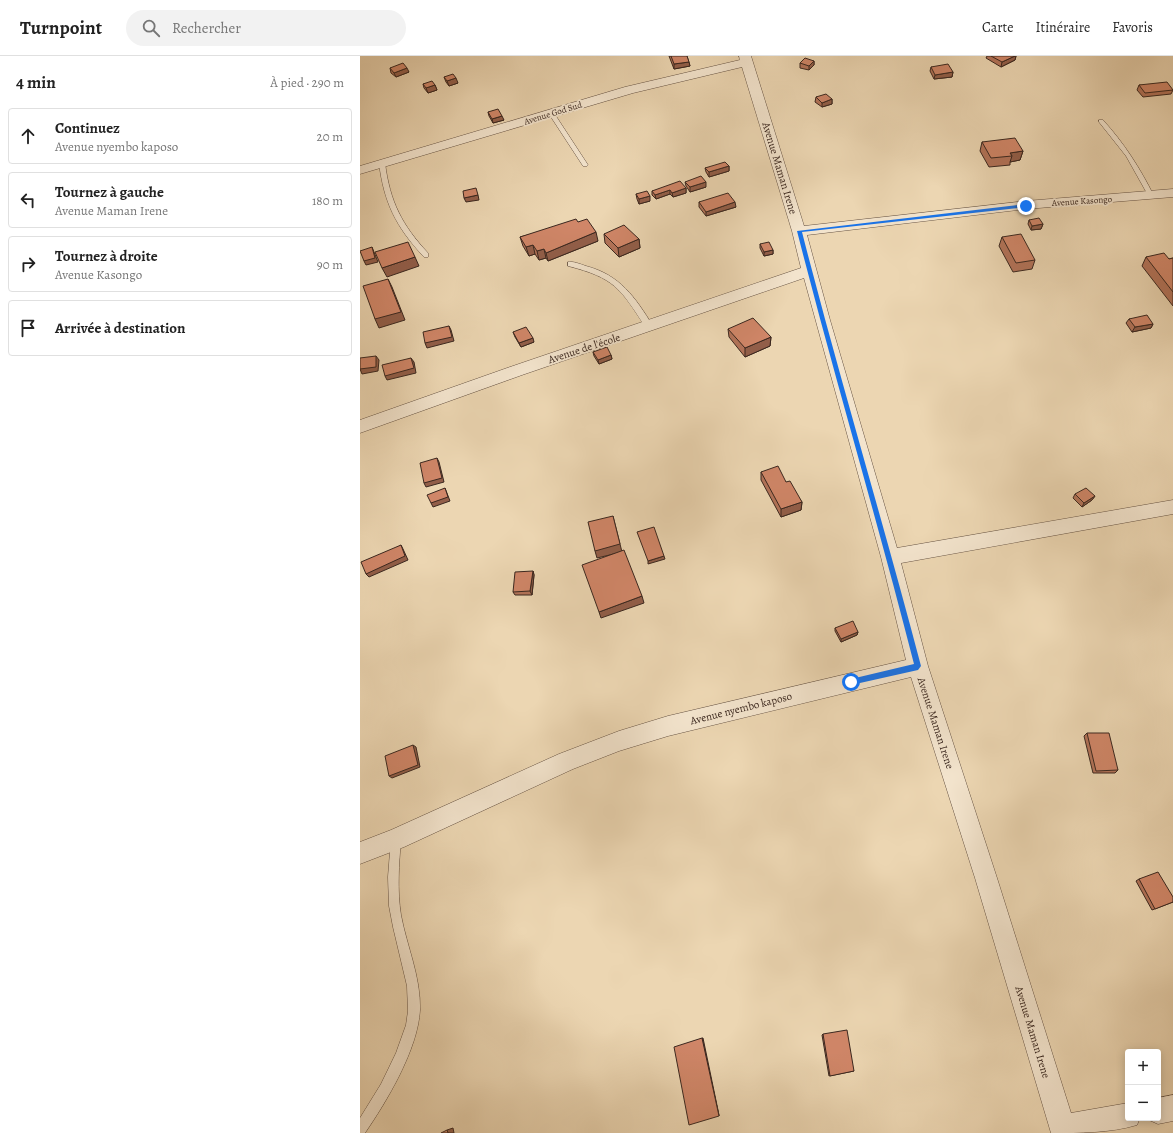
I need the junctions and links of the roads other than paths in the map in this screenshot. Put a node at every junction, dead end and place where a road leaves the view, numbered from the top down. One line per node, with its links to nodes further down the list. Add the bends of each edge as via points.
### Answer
1 (746, 59): 2 (street, Avenue God Sud, via 629,90); 9 (street, Avenue Maman Irene)
2 (552, 114): 4 (street, Avenue God Sud); 5 (lane)
3 (1101, 121): 8 (lane, via 1138,170)
4 (382, 163): 6 (street, Avenue God Sud); 10 (lane, via 389,201 396,217 406,234)
5 (585, 165)
6 (360, 170)
7 (1173, 193): 8 (street, Avenue Kasongo)
8 (1151, 196): 9 (street, Avenue Kasongo, via 1026,206)
9 (799, 231): 12 (street, Avenue Maman Irene)
10 (426, 255)
11 (570, 264): 13 (lane, via 609,276 629,296)
12 (809, 271): 13 (street, Avenue de l'école); 16 (street, Avenue Maman Irene)
13 (649, 326): 14 (street, Avenue de l'école)
14 (360, 427)
15 (1173, 507): 16 (street, via 976,544)
16 (890, 557): 17 (street, Avenue Maman Irene)
17 (918, 666): 18 (street, Avenue nyembo kaposo, via 668,726 619,741 567,761); 24 (street, Avenue Maman Irene, via 989,886)
18 (396, 839): 19 (street, Avenue nyembo kaposo); 23 (lane, via 393,888 396,916 413,981 414,1012 401,1055 388,1083)
19 (360, 853)
20 (1173, 1108): 21 (street)
21 (1161, 1110)
22 (1125, 1117): 24 (street)
23 (360, 1129)
24 (1063, 1131)

